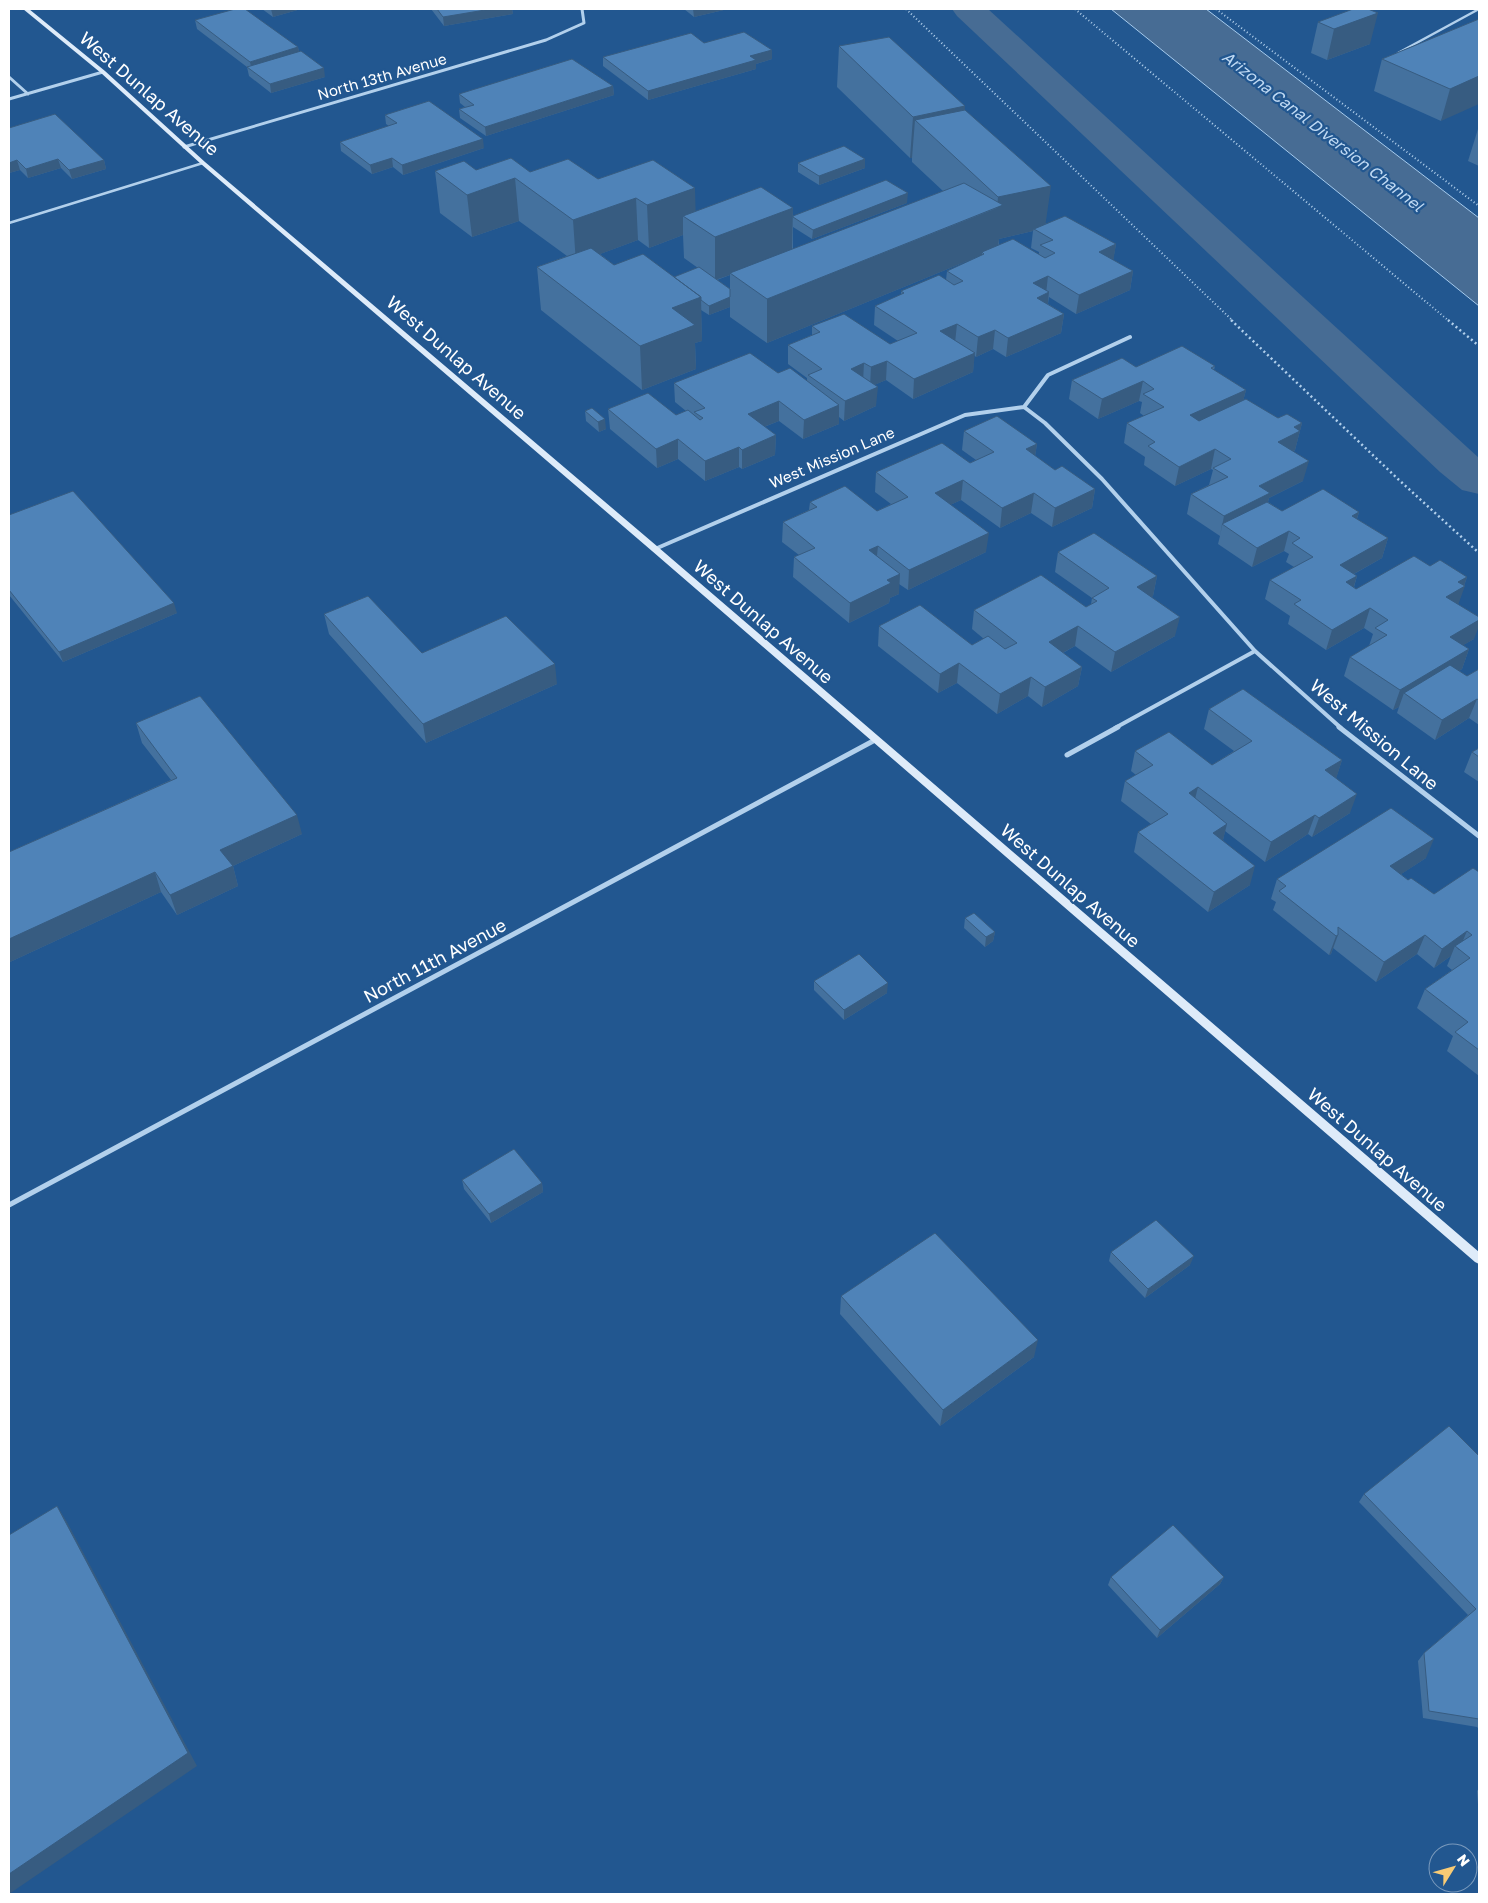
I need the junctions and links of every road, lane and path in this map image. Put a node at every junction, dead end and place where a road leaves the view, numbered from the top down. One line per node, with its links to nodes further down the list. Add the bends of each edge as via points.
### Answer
1 (26, 9): 8 (main road, West Dunlap Avenue)
2 (582, 9): 12 (street, North 13th Avenue, via 584,23 546,40)
3 (906, 9): 20 (path)
4 (1075, 9): 17 (path)
5 (1216, 9): 14 (path)
6 (1479, 9): 7 (lane)
7 (1392, 56)
8 (103, 72): 10 (street); 12 (main road, West Dunlap Avenue)
9 (9, 77): 10 (street)
10 (28, 94): 11 (street)
11 (9, 99)
12 (184, 147): 13 (main road, West Dunlap Avenue)
13 (203, 164): 15 (lane); 19 (main road, West Dunlap Avenue)
14 (1479, 206)
15 (9, 223)
16 (1130, 337): 18 (street, via 1048,375)
17 (1479, 346)
18 (1024, 407): 19 (street, West Mission Lane, via 965,415); 21 (street, West Mission Lane, via 1102,479)
19 (655, 549): 22 (main road, West Dunlap Avenue)
20 (1479, 554)
21 (1255, 651): 23 (street); 24 (street, West Mission Lane, via 1346,733)
22 (875, 740): 25 (street, North 11th Avenue); 26 (main road, West Dunlap Avenue)
23 (1067, 755)
24 (1479, 836)
25 (9, 1205)
26 (1479, 1259)

